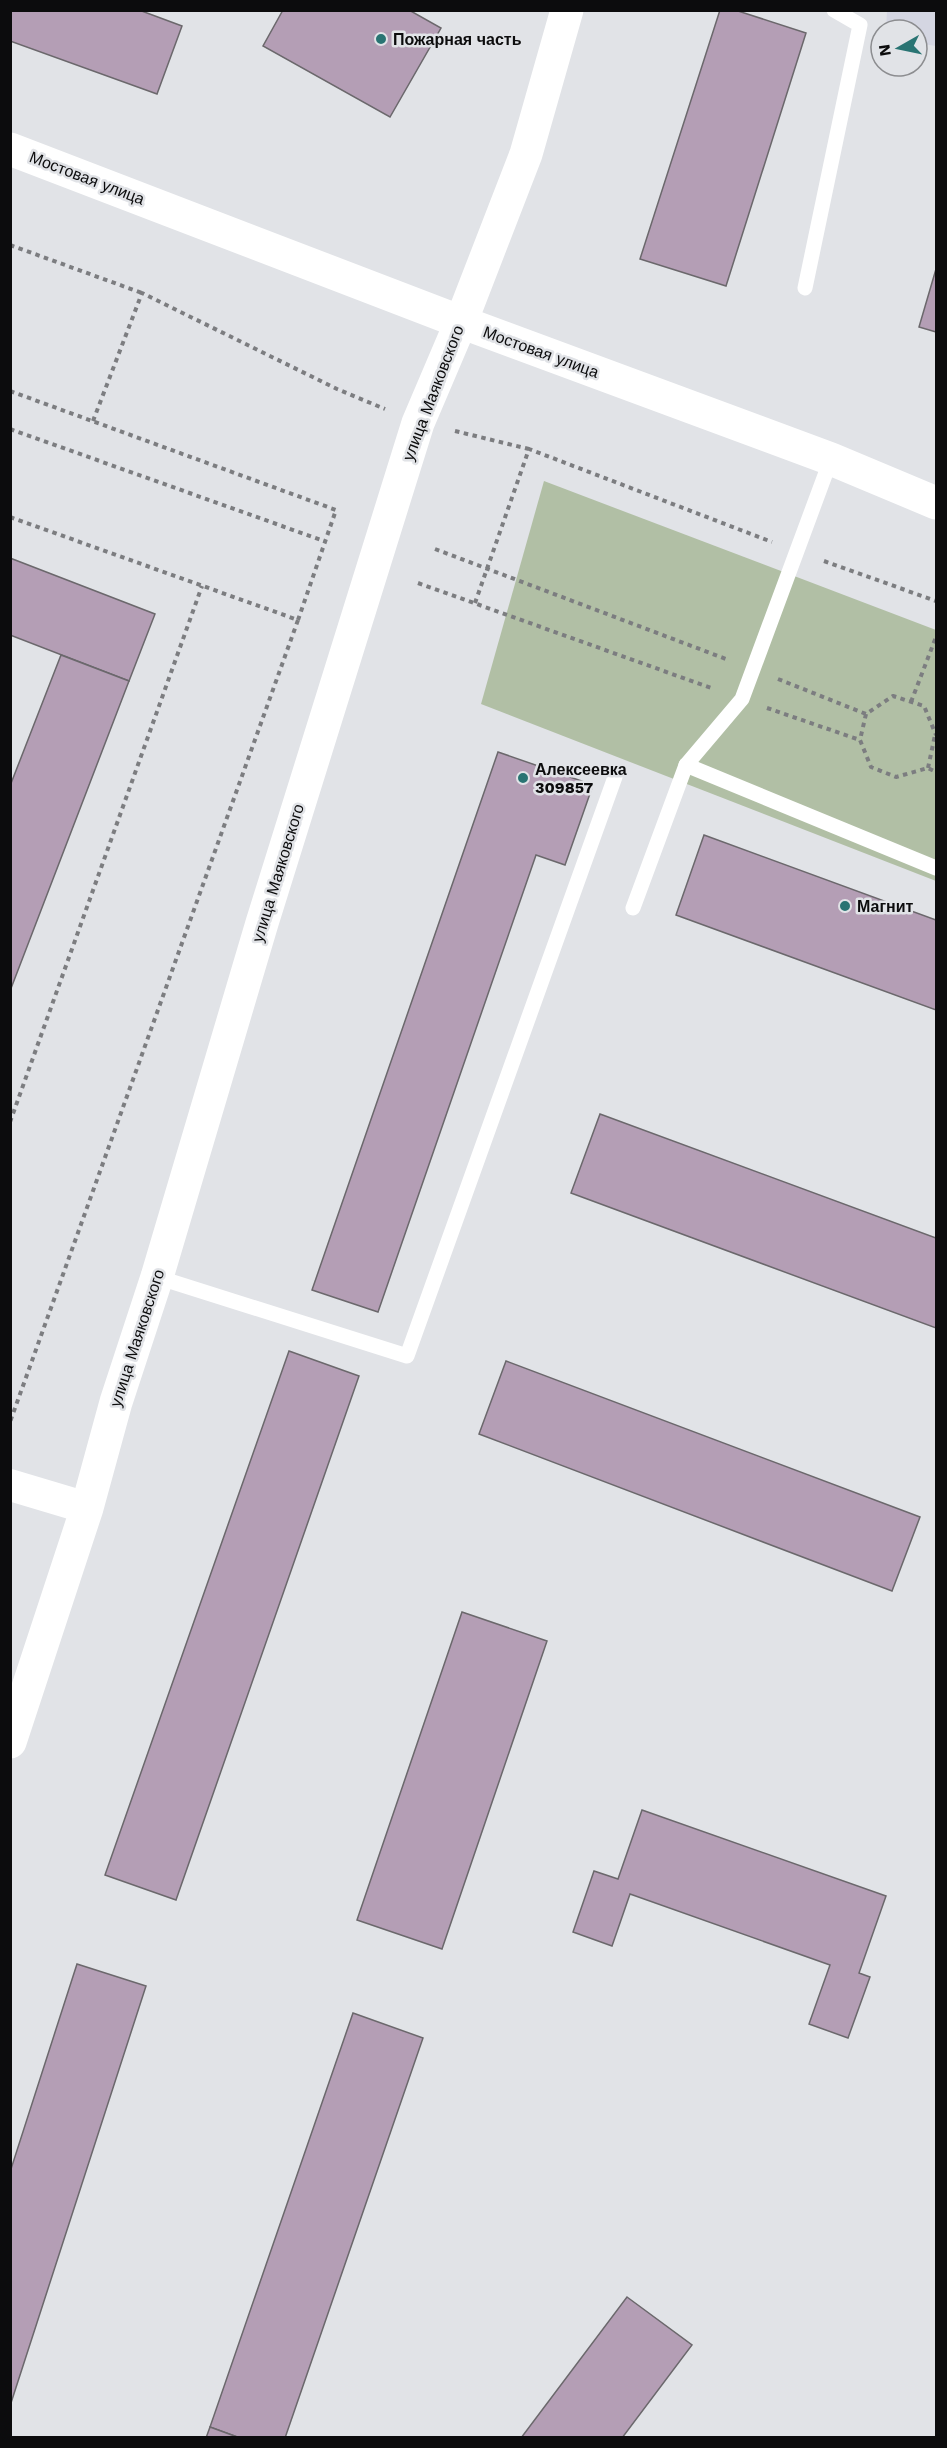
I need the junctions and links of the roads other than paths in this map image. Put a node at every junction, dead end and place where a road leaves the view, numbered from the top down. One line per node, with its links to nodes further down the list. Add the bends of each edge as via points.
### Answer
1 (567, 10): 5 (street, улица Маяковского, via 526,154)
2 (834, 10): 4 (lane, via 860,25)
3 (10, 149): 5 (street, Мостовая улица)
4 (805, 288)
5 (461, 322): 6 (street, Мостовая улица); 12 (street, улица Маяковского, via 418,423)
6 (831, 459): 7 (street, Мостовая улица); 8 (lane, via 742,699)
7 (936, 503)
8 (687, 765): 10 (lane); 11 (lane)
9 (615, 777): 12 (lane, via 407,1356)
10 (936, 868)
11 (633, 908)
12 (157, 1277): 14 (street, улица Маяковского)
13 (10, 1485): 14 (street)
14 (87, 1508): 15 (street, улица Маяковского)
15 (10, 1742)

